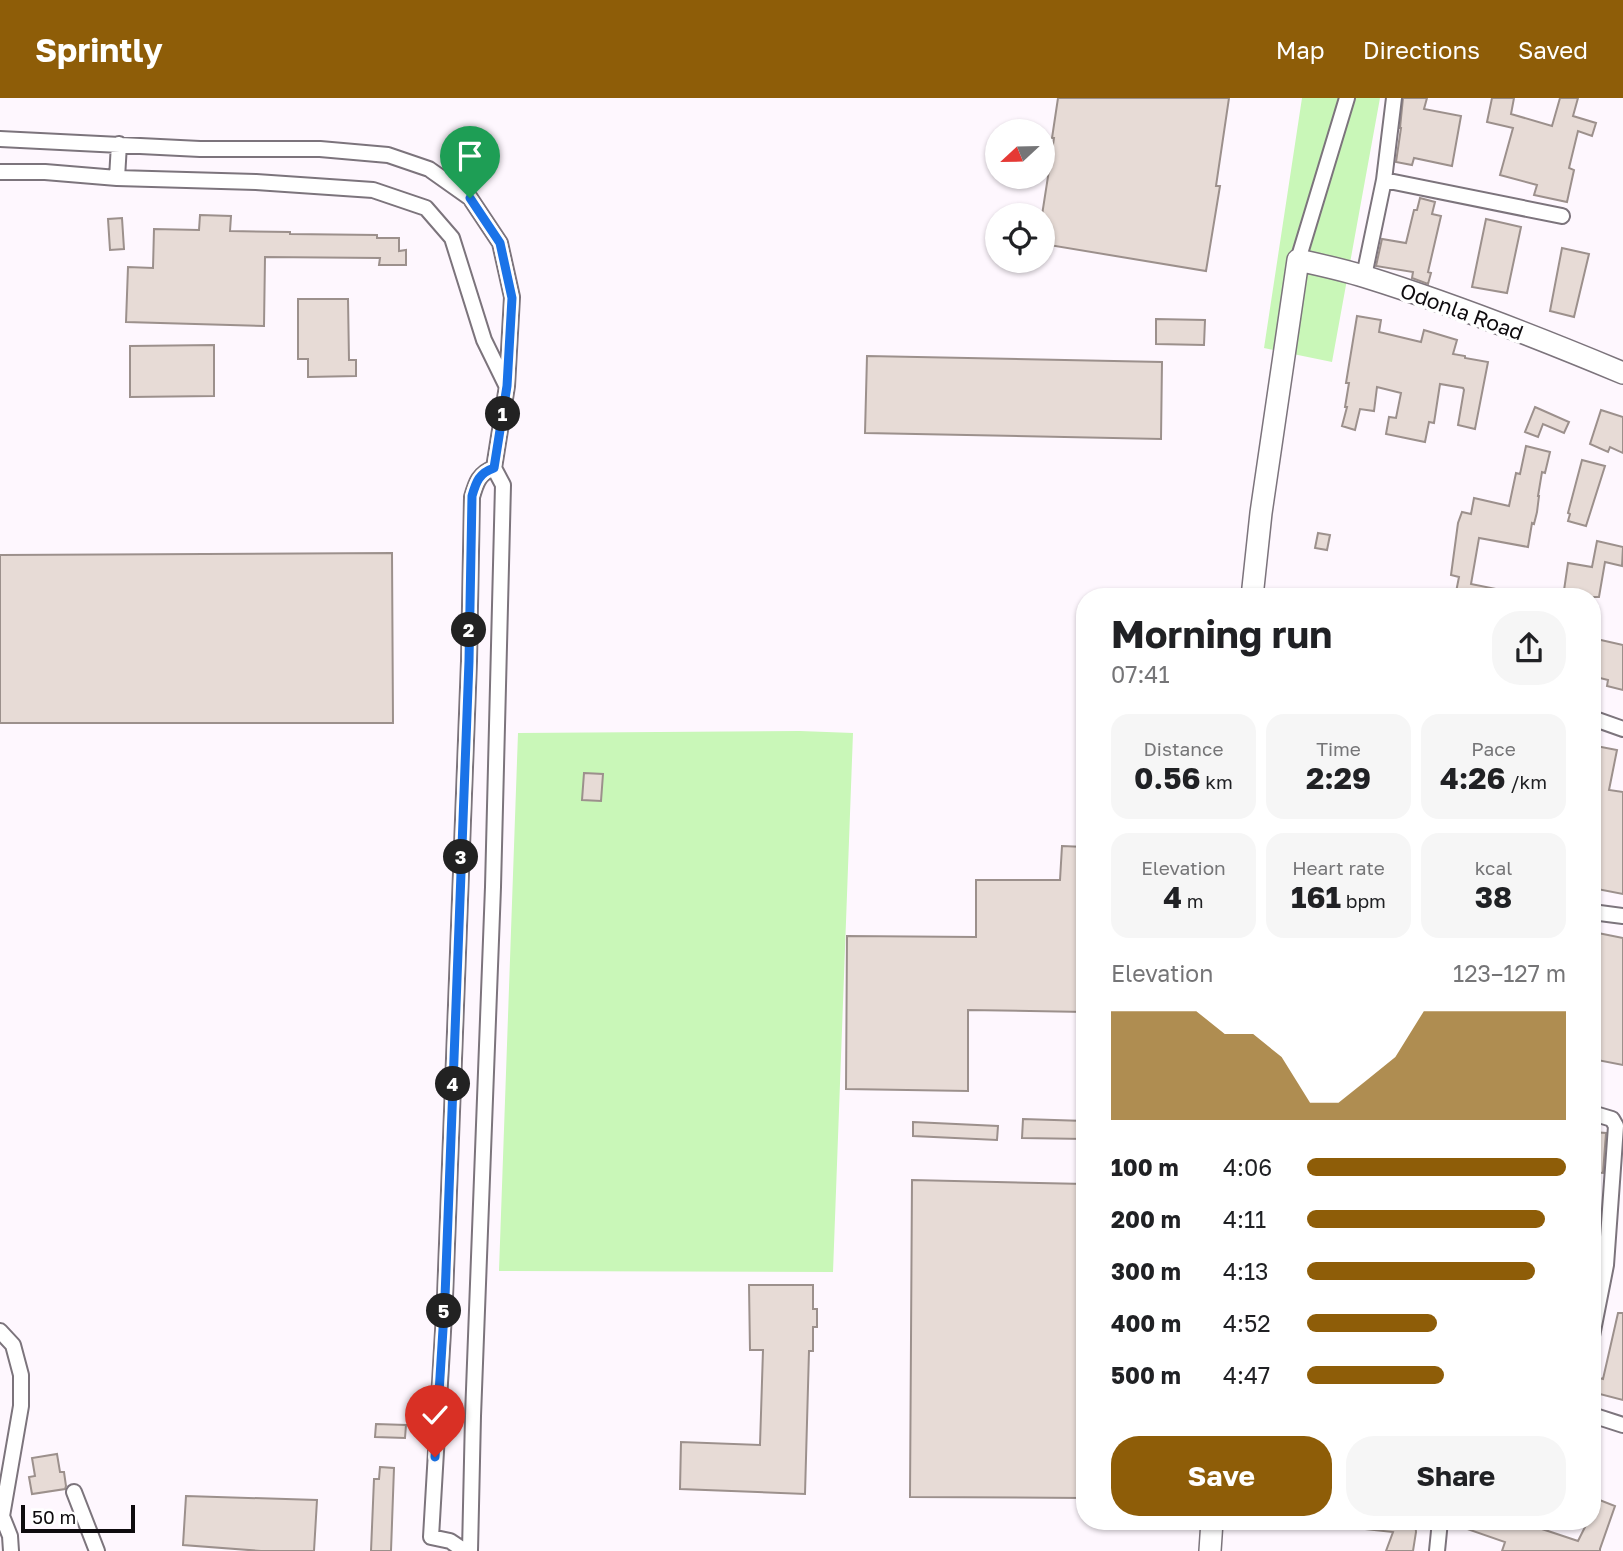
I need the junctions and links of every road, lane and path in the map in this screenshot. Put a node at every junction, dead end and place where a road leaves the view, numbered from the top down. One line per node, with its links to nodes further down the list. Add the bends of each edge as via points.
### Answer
1 (1348, 98): 9 (street)
2 (1394, 98): 7 (street)
3 (0, 139): 4 (street)
4 (119, 144): 6 (street); 12 (street, via 320,149 388,155 429,169 470,198 500,243 512,298)
5 (0, 172): 6 (street)
6 (117, 178): 12 (street, via 373,190 426,208 452,238 484,340)
7 (1384, 180): 8 (street); 10 (street)
8 (1562, 216)
9 (1298, 260): 10 (street, Odonla Road); 14 (street)
10 (1364, 276): 11 (street, Odonla Road)
11 (1623, 373)
12 (507, 386): 13 (street)
13 (494, 468): 31 (street, via 503,485 493,901); 31 (street, via 477,478 472,496 445,1297 431,1536)
14 (1253, 588)
15 (1601, 721): 16 (street)
16 (1623, 729)
17 (1601, 913): 18 (street)
18 (1623, 916)
19 (1601, 1116): 20 (street)
20 (1619, 1126): 21 (street)
21 (1601, 1290)
22 (0, 1331): 26 (street, via 13,1345 21,1375 21,1406)
23 (1601, 1418): 24 (street)
24 (1623, 1425)
25 (74, 1492): 30 (street)
26 (1, 1515): 29 (street)
27 (1211, 1530): 32 (street)
28 (1439, 1530): 33 (street)
29 (12, 1551)
30 (97, 1551)
31 (468, 1551)
32 (1210, 1551)
33 (1437, 1551)

